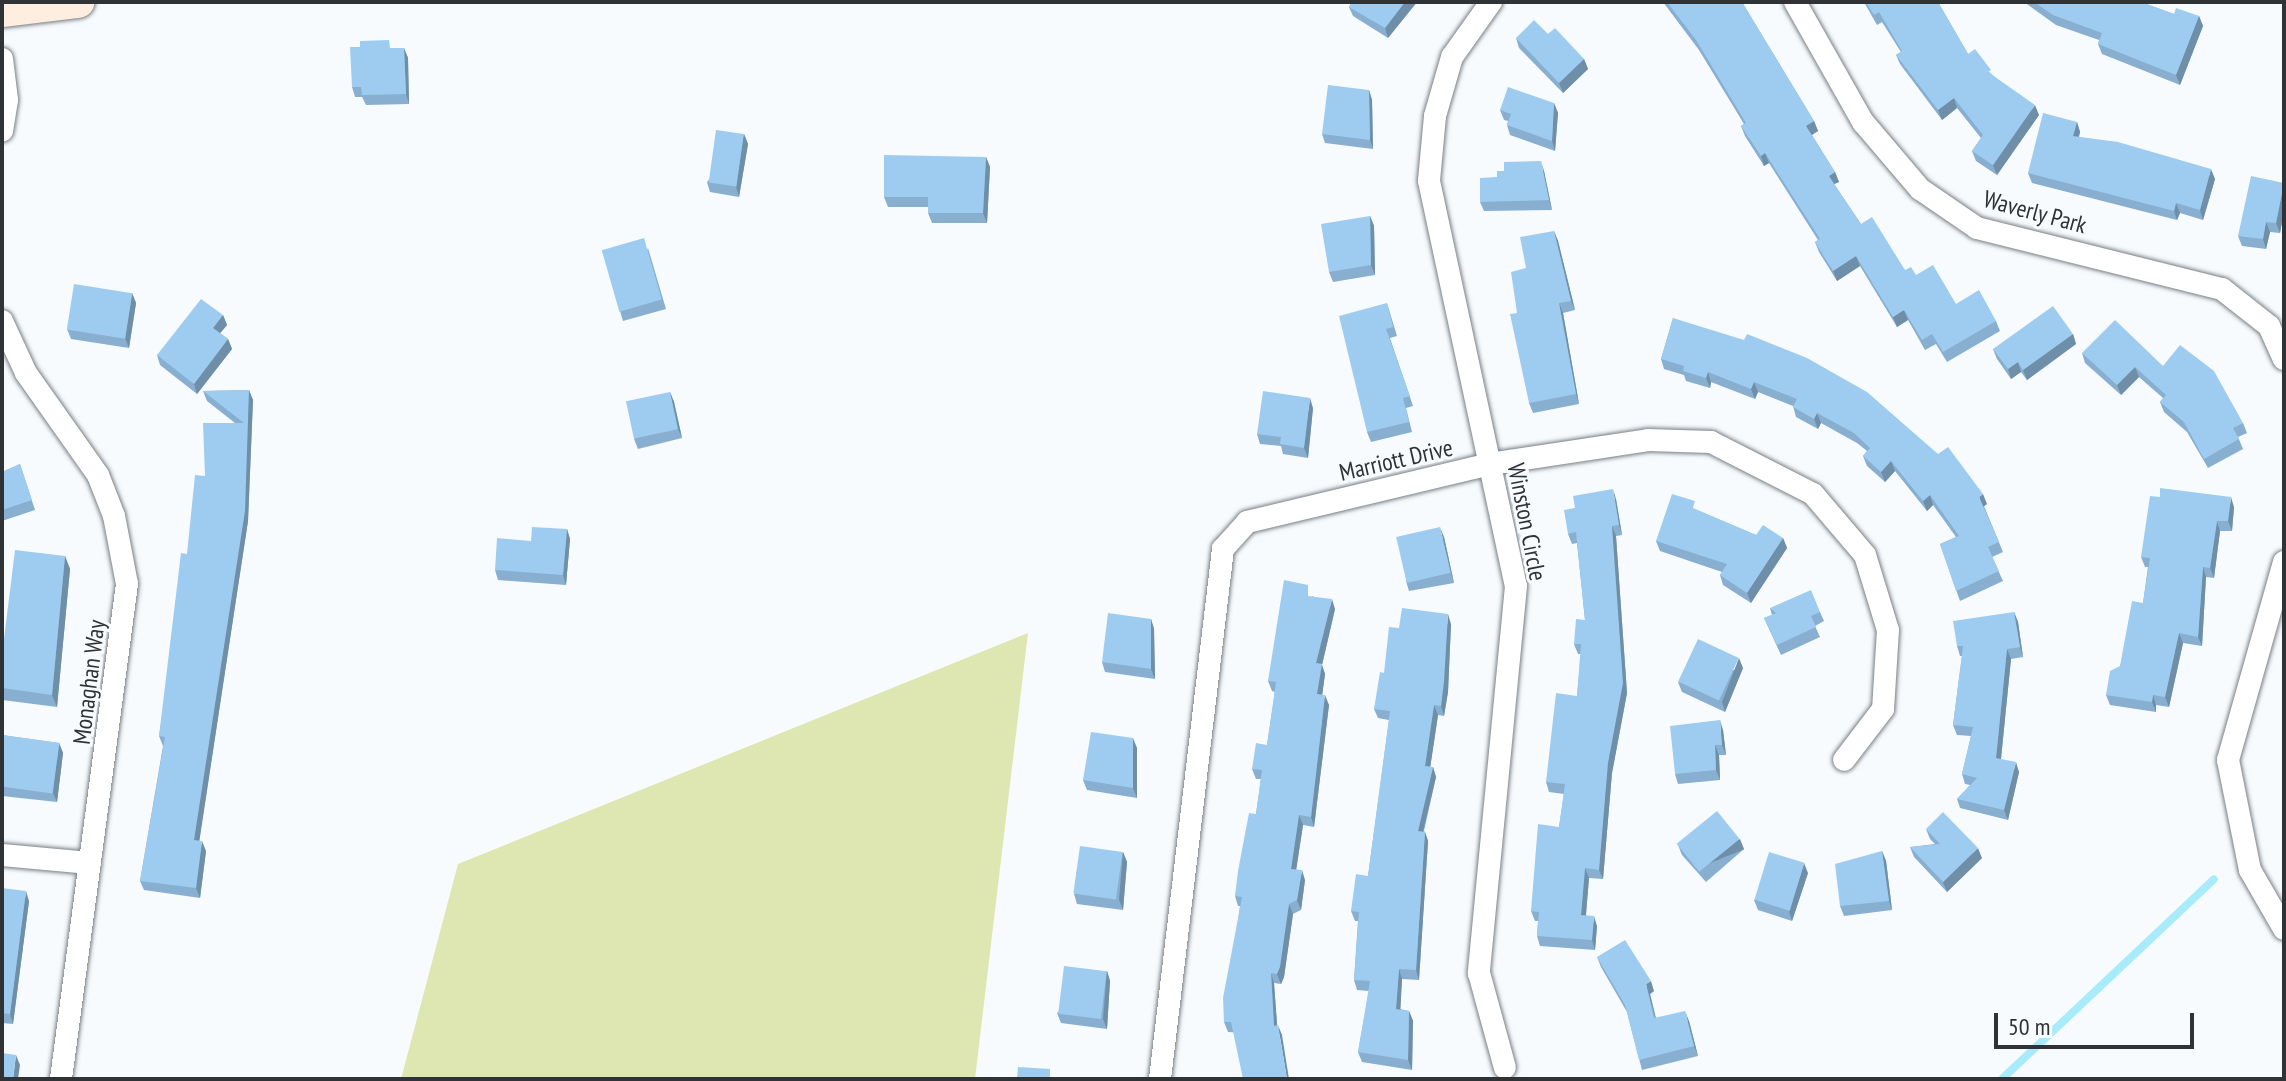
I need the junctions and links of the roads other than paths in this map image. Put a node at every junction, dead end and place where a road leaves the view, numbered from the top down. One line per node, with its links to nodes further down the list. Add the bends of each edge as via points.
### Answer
1 (78, 2): 4 (street)
2 (1491, 2): 9 (street, Winston Circle, via 1452,57 1435,116 1429,181)
3 (1795, 2): 8 (street, Waverly Park, via 1863,122 1920,189 1977,228 2222,289 2269,326)
4 (2, 11)
5 (2, 59): 6 (street, via 7,100)
6 (2, 131)
7 (2, 321): 13 (street, Monaghan Way, via 26,373 98,475 114,516 127,584)
8 (2284, 359)
9 (1490, 464): 11 (street, Marriott Drive, via 1648,440 1711,442 1813,494 1865,555 1888,630 1883,709); 15 (street, Winston Circle, via 1516,586 1479,973); 17 (street, Marriott Drive, via 1247,522 1223,549)
10 (2284, 562): 14 (street, via 2228,760 2250,870)
11 (1844, 760)
12 (2, 855): 13 (street)
13 (90, 863): 16 (street, Monaghan Way)
14 (2284, 929)
15 (1505, 1068)
16 (61, 1079)
17 (1160, 1079)

